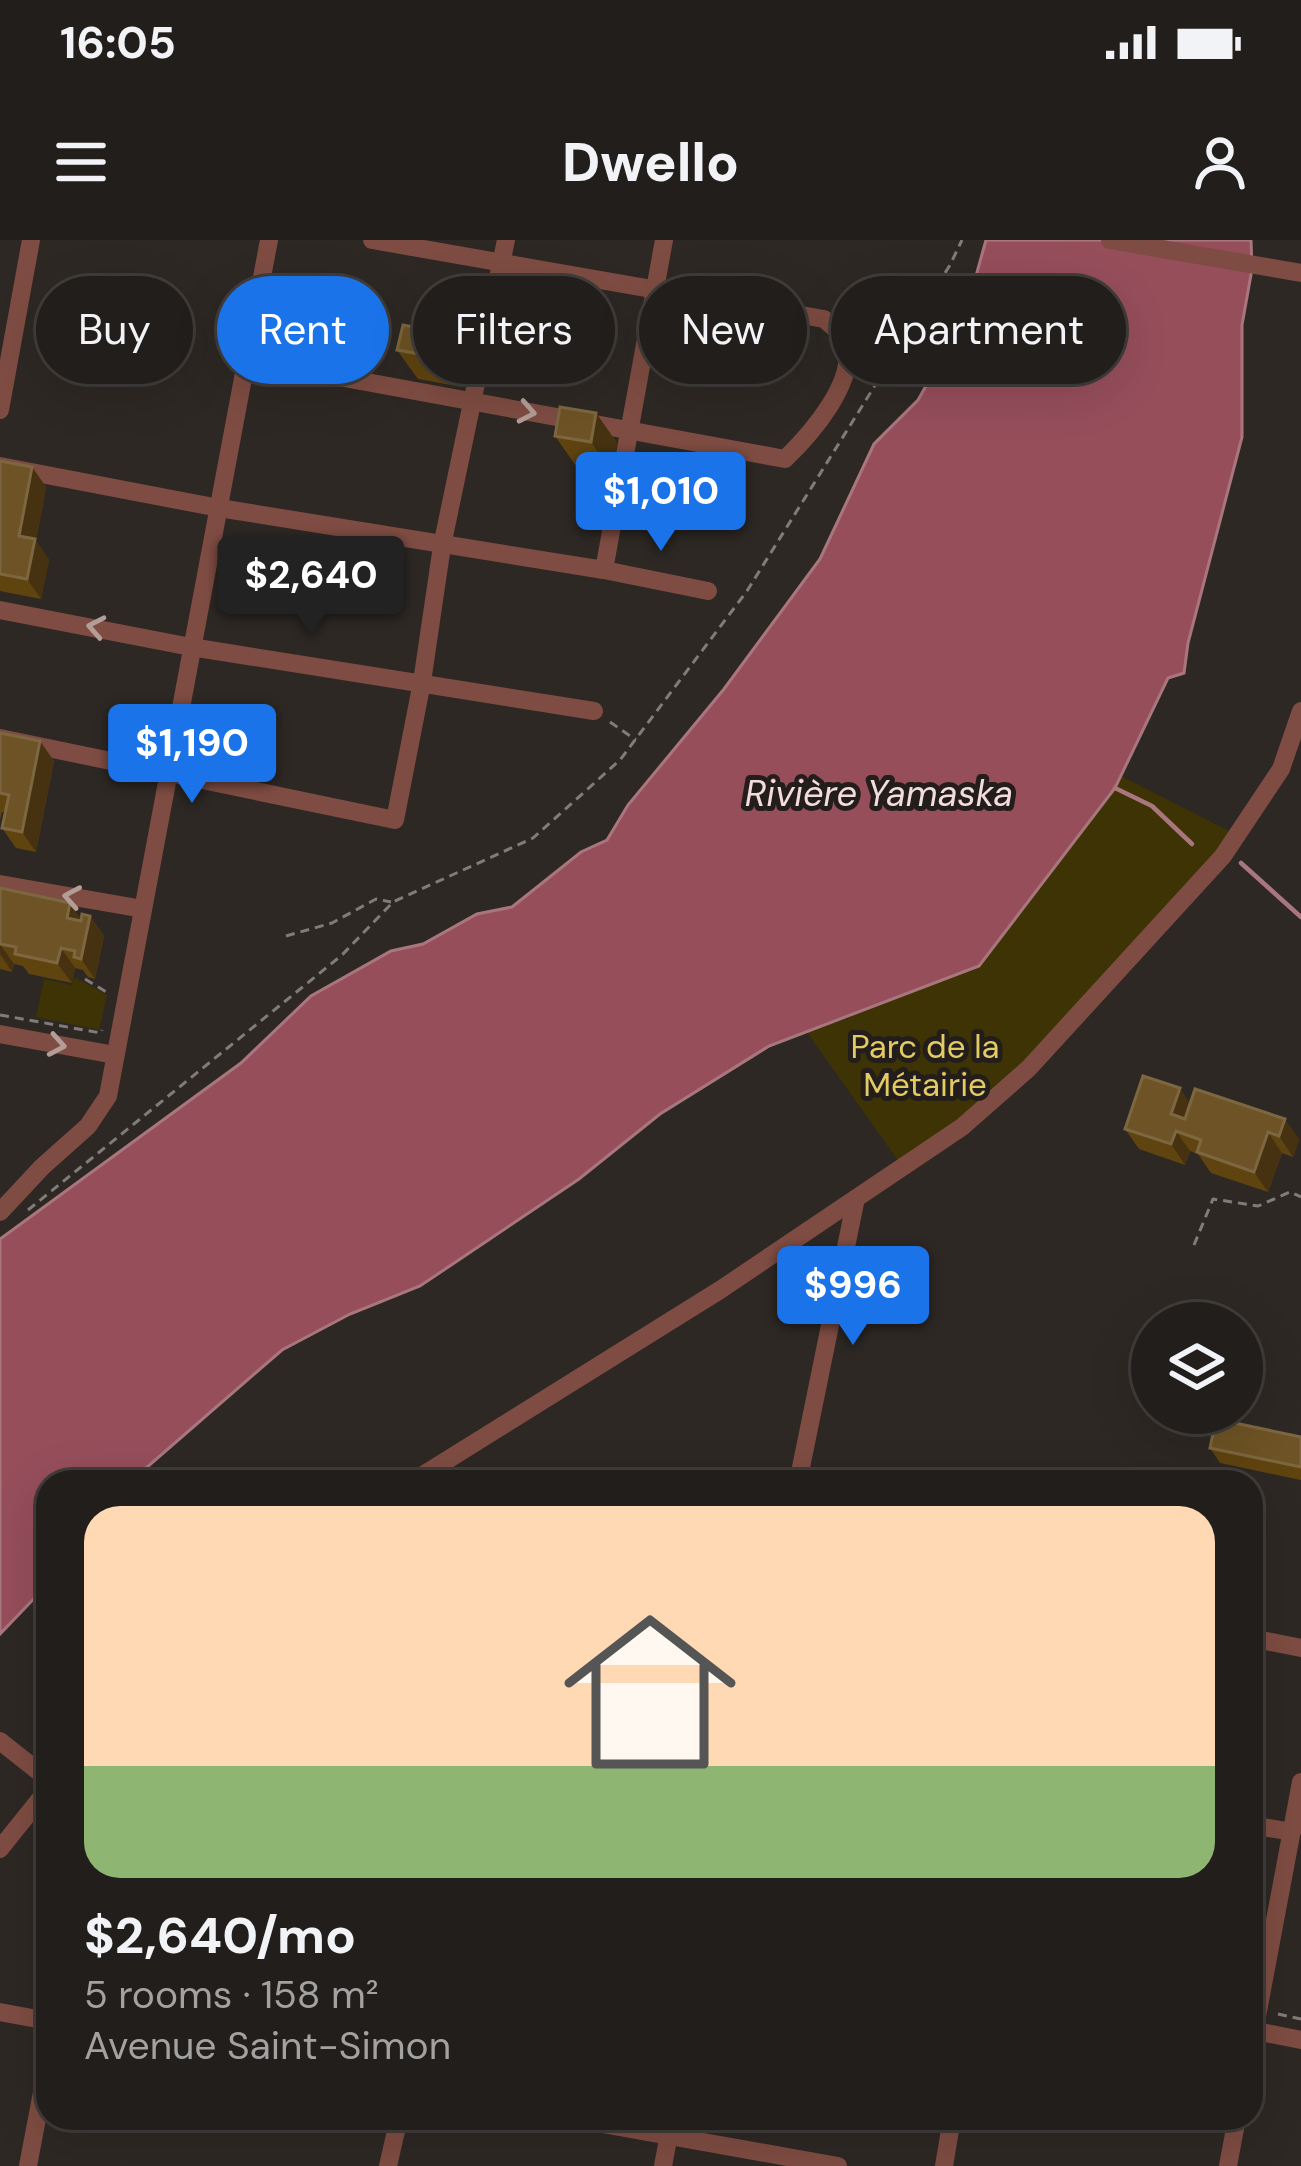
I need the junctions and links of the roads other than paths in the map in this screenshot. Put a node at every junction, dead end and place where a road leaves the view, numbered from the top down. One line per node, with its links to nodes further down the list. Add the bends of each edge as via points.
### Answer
1 (31, 240): 12 (street)
2 (269, 240): 9 (street)
3 (372, 240): 7 (street)
4 (506, 240): 7 (street)
5 (664, 240): 10 (street)
6 (1110, 240): 8 (street)
7 (502, 262): 11 (street); 17 (street)
8 (1301, 273)
9 (262, 276)
10 (658, 276)
11 (639, 287)
12 (8, 315): 18 (street)
13 (807, 316): 19 (street, via 844,336 848,357 814,432 785,459)
14 (639, 380): 19 (street)
15 (242, 384): 21 (street)
16 (376, 384): 17 (street)
17 (473, 402): 19 (street, one-way to 19); 22 (street)
18 (0, 410)
19 (630, 431): 23 (street)
20 (0, 466): 21 (street)
21 (219, 508): 22 (street); 26 (street)
22 (442, 546): 23 (street); 27 (street)
23 (604, 570): 24 (street)
24 (708, 591)
25 (0, 610): 26 (street, one-way to 25)
26 (191, 647): 27 (street); 31 (street)
27 (422, 682): 28 (street); 31 (street, via 395,820)
28 (594, 711)
29 (1301, 711): 37 (street, via 1281,769 1223,856 1117,973 962,1127)
30 (0, 738): 31 (street)
31 (170, 774): 33 (street)
32 (0, 884): 33 (street, one-way to 32)
33 (143, 909): 35 (street)
34 (0, 1034): 35 (street, one-way to 35)
35 (115, 1055): 36 (street, via 109,1096 88,1126)
36 (10, 1187): 38 (street)
37 (855, 1203): 39 (street); 40 (street)
38 (9, 1215)
39 (431, 1470)
40 (799, 1470)
41 (1263, 1640): 42 (street)
42 (1301, 1648)
43 (3, 1743): 44 (street)
44 (36, 1769)
45 (1301, 1782): 48 (street)
46 (36, 1805): 49 (street)
47 (1263, 1827): 48 (street)
48 (1292, 1832): 50 (street)
49 (0, 1850)
50 (1263, 1984)
51 (0, 2012): 52 (street)
52 (36, 2019)
53 (1263, 2037): 54 (street)
54 (1301, 2040)
55 (36, 2124): 61 (street)
56 (396, 2130): 62 (street)
57 (670, 2130): 63 (street)
58 (684, 2130): 64 (street)
59 (950, 2130): 65 (street)
60 (1235, 2130): 66 (street)
61 (28, 2166)
62 (388, 2166)
63 (663, 2166)
64 (838, 2166)
65 (944, 2166)
66 (1228, 2166)

